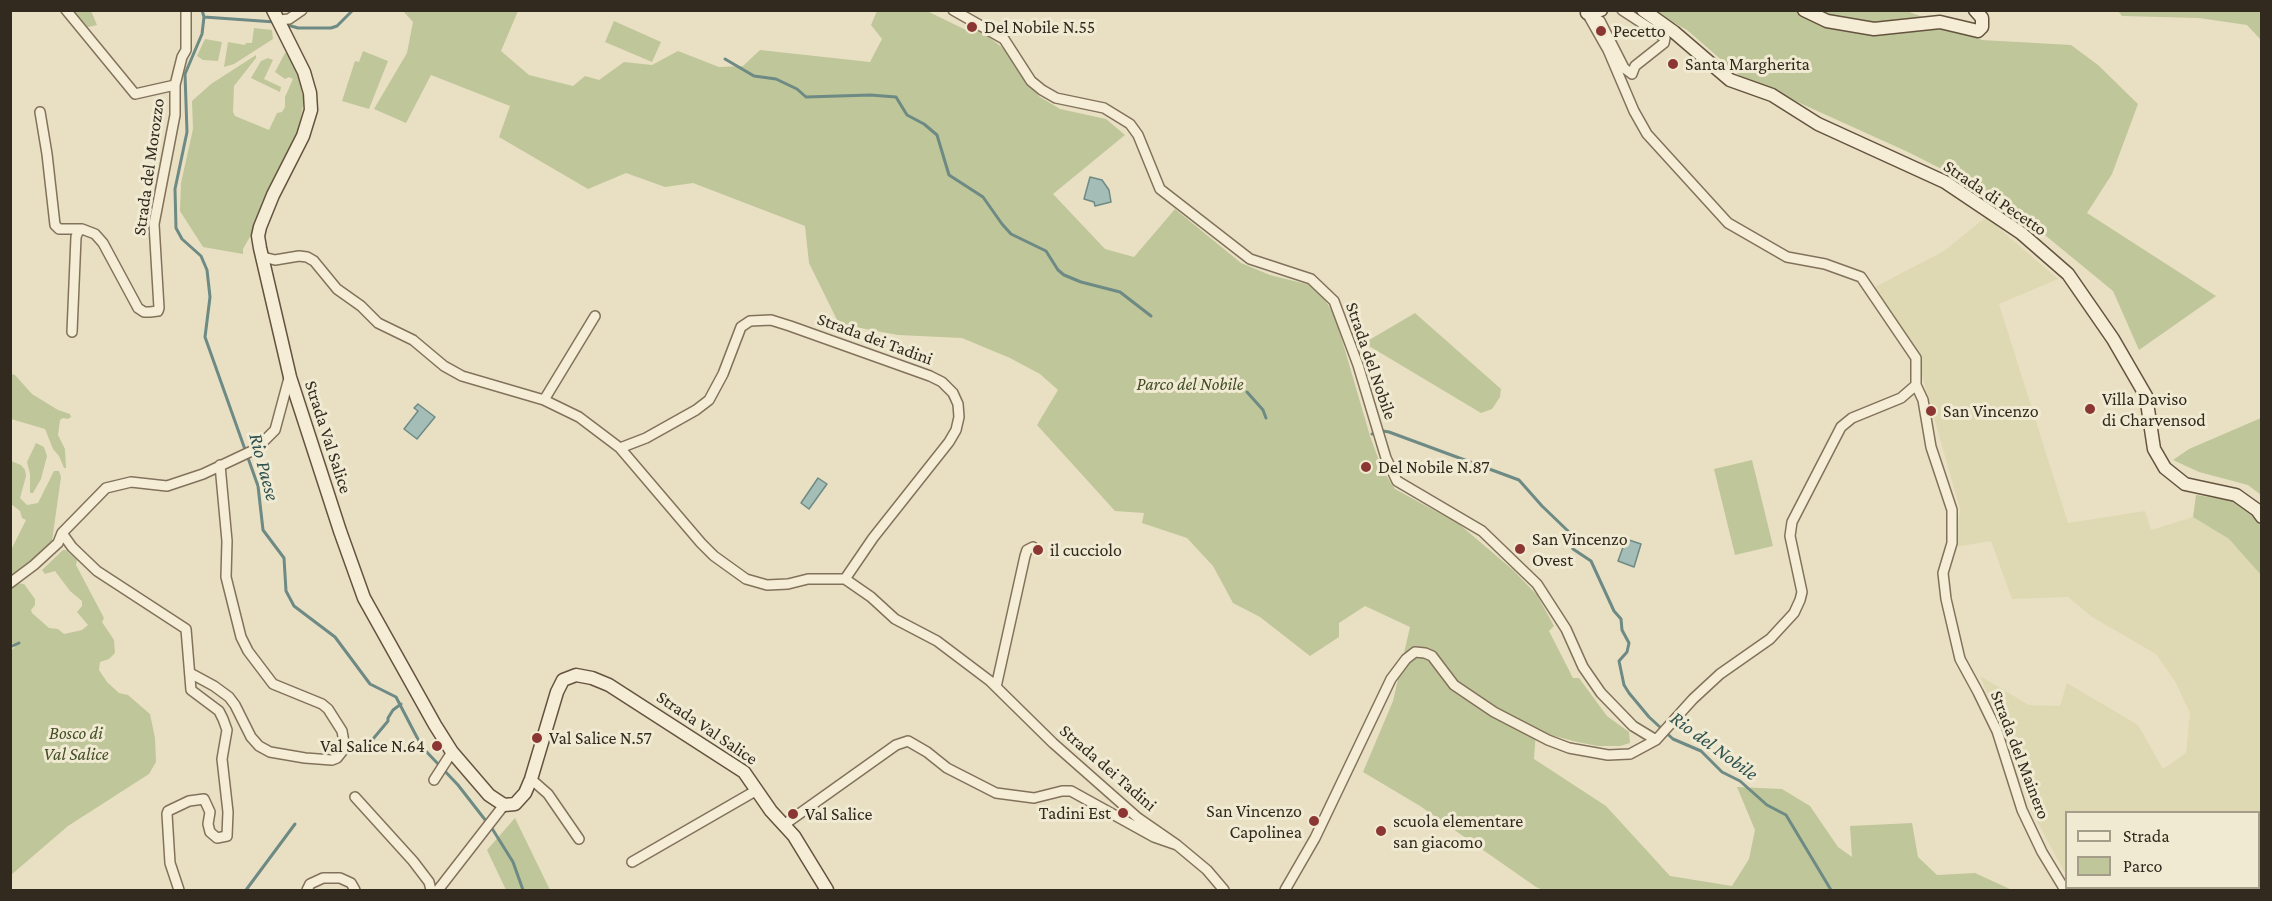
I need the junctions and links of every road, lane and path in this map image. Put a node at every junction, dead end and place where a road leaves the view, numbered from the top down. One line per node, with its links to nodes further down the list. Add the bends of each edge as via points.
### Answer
1 (66, 10): 12 (street, Strada del Morozzo, via 135,94)
2 (186, 10): 12 (street, Strada del Morozzo, via 186,50)
3 (302, 10): 11 (street, via 289,19)
4 (953, 10): 30 (street, Strada del Nobile, via 1004,39 1031,81 1042,90 1056,98 1104,108 1130,124 1160,189 1250,260 1311,279 1335,302 1397,481 1482,531 1538,584 1601,693 1633,726)
5 (1601, 10): 10 (street)
6 (1622, 10): 10 (street, via 1665,38 1665,43 1635,66 1632,74 1624,68 1600,21)
7 (1643, 10): 23 (street, Strada di Pecetto, via 1730,80 1772,95 1818,124 1945,182 2021,232 2068,274 2113,339 2146,396 2154,449 2165,468 2185,484 2236,495)
8 (1804, 10): 9 (street, via 1827,21 1874,29 1940,22 1978,31 1982,18)
9 (1975, 10)
10 (1585, 11): 19 (street, Strada del Mainero, via 1647,134 1728,223 1787,257 1825,264 1861,278 1916,358)
11 (278, 19): 15 (street, Strada Val Salice, via 304,72 311,110 303,136 260,226)
12 (175, 85): 14 (street, Strada del Morozzo, via 175,115 154,224 158,311 144,312 138,308 103,243 95,234)
13 (40, 112): 14 (street, Strada del Morozzo, via 55,225 59,229)
14 (82, 229): 17 (street, via 76,237)
15 (263, 257): 18 (street, Strada Val Salice); 20 (street, via 307,257 337,289 378,322 412,340 444,366 462,376)
16 (595, 316): 20 (street)
17 (72, 332)
18 (290, 377): 22 (street, via 275,430 256,449); 31 (street, Strada Val Salice, via 364,598)
19 (1916, 385): 30 (street, via 1901,398 1852,418 1841,427 1792,522 1790,536 1802,592 1794,613 1770,639 1720,674); 49 (street, Strada del Mainero, via 1923,400 1930,447 1952,510 1952,543 1943,573 1959,659 1996,731 2027,820)
20 (544, 400): 21 (street, via 579,417)
21 (620, 448): 26 (street, via 701,543 746,579 767,585); 26 (street, Strada dei Tadini, via 646,438 710,400 741,327 750,321 771,320 790,326 942,382 958,404 956,430)
22 (220, 465): 24 (street, via 167,486 111,485); 28 (street, via 226,577 241,637 273,684 328,709 342,731 345,748 332,760 270,752 251,737 229,697)
23 (2262, 517)
24 (62, 533): 27 (street, via 58,543); 28 (street, via 97,571 186,629)
25 (1033, 547): 29 (street, via 1025,556)
26 (845, 579): 29 (street, Strada dei Tadini, via 895,619 937,641)
27 (10, 583)
28 (190, 674): 41 (street, via 191,690 219,711 227,730 222,773 229,822 227,836 217,838 210,832 210,812 204,799 168,811 170,862)
29 (996, 687): 39 (street, Strada dei Tadini, via 1138,818)
30 (1662, 734): 48 (street, via 1630,754 1608,756 1558,744 1494,712 1454,685 1431,656 1415,652 1391,679 1315,838)
31 (452, 753): 32 (street); 36 (street, Strada Val Salice, via 489,795)
32 (438, 772)
33 (531, 779): 34 (street, Strada Val Salice, via 557,692 563,680 576,675 609,685 664,719 744,772); 36 (street, Strada Val Salice, via 515,804); 38 (street, via 548,794)
34 (757, 790): 37 (street, Strada Val Salice); 40 (street, Strada Val Salice)
35 (355, 797): 44 (street, via 413,861)
36 (504, 805): 45 (street)
37 (785, 824): 39 (street, via 896,745 908,741 946,768 996,793 1034,798 1071,791 1154,837); 46 (street, Strada Val Salice)
38 (579, 839)
39 (1177, 845): 47 (street, via 1207,870)
40 (632, 862)
41 (180, 891)
42 (308, 891): 43 (street, via 310,884 323,878 340,878 351,883)
43 (356, 891)
44 (431, 891)
45 (438, 891)
46 (827, 891)
47 (1224, 891)
48 (1285, 891)
49 (2065, 891)

